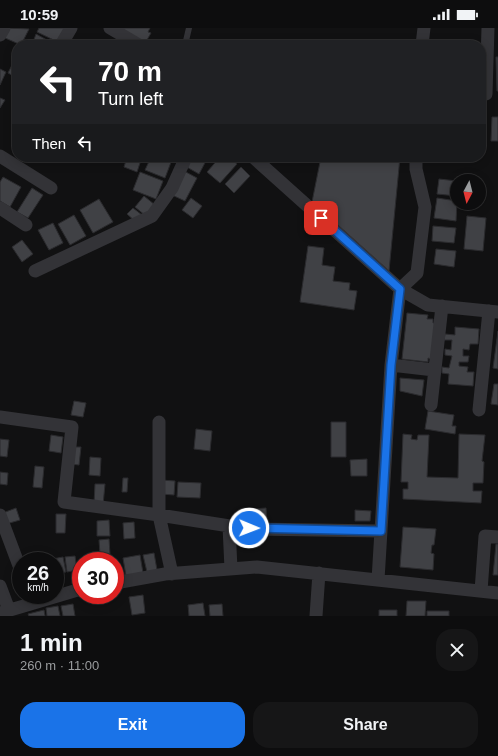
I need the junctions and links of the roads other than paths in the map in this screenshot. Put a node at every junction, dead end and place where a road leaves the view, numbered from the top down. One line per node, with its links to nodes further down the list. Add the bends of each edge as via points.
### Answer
1 (4, 28): 7 (street)
2 (71, 28): 8 (street)
3 (110, 28): 9 (street)
4 (189, 28): 10 (lane)
5 (424, 28): 11 (street)
6 (488, 28): 12 (street)
7 (0, 35)
8 (64, 40)
9 (131, 40)
10 (186, 40)
11 (423, 40)
12 (493, 47): 13 (street)
13 (486, 94)
14 (0, 156): 18 (street)
15 (184, 162): 21 (street, via 172,188 152,216)
16 (259, 162): 22 (street)
17 (416, 162): 22 (street, via 425,207 417,273)
18 (51, 188)
19 (0, 208): 20 (street)
20 (26, 225)
21 (35, 271)
22 (400, 289): 23 (street, via 428,304); 25 (street)
23 (442, 306): 24 (street); 26 (street)
24 (496, 310): 28 (street)
25 (391, 365): 26 (street); 34 (street)
26 (434, 370): 27 (street)
27 (431, 405)
28 (479, 410)
29 (0, 417): 32 (street, via 72,427 64,502)
30 (159, 422): 32 (street)
31 (0, 515): 36 (street)
32 (159, 515): 33 (street); 38 (street)
33 (229, 526): 34 (street); 37 (street)
34 (381, 531): 40 (street)
35 (498, 537): 43 (street, via 485,536)
36 (14, 552)
37 (231, 569): 38 (street); 39 (street, via 257,567)
38 (172, 574): 41 (street)
39 (319, 574): 40 (street); 47 (street)
40 (378, 580): 43 (street)
41 (124, 582)
42 (0, 586): 46 (street)
43 (481, 591): 44 (street)
44 (498, 593)
45 (21, 604): 46 (street)
46 (4, 612)
47 (316, 616)

